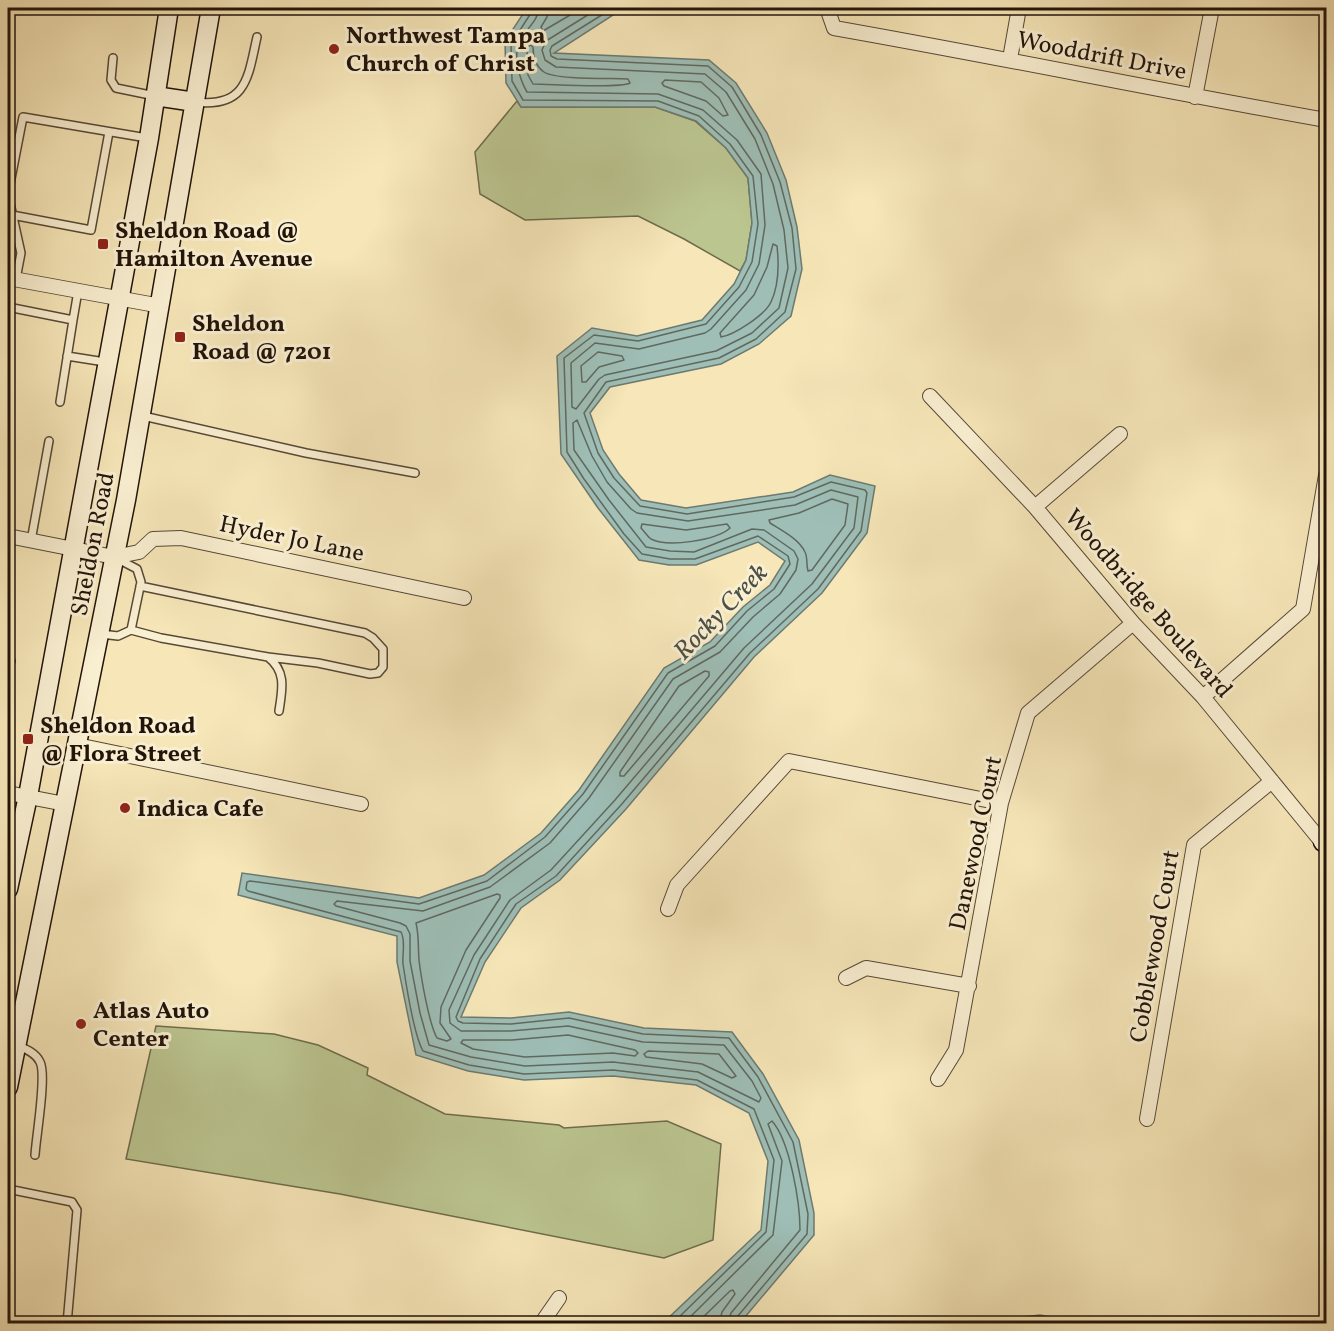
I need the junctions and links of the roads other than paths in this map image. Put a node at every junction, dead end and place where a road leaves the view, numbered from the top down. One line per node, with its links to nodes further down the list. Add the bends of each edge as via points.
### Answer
1 (111, 8): 7 (lane)
2 (169, 8): 11 (main road, Sheldon Road)
3 (211, 8): 13 (main road, Sheldon Road)
4 (827, 8): 10 (street, Wooddrift Drive, via 834,28)
5 (1019, 8): 10 (street)
6 (1212, 8): 12 (street)
7 (121, 9)
8 (257, 37): 13 (lane, via 248,81 238,93 208,104)
9 (113, 58): 11 (lane, via 111,81 116,88)
10 (1010, 59): 12 (street, Wooddrift Drive)
11 (155, 96): 13 (main road); 16 (main road, Sheldon Road)
12 (1196, 97): 14 (street, Wooddrift Drive)
13 (195, 102): 21 (main road, Sheldon Road)
14 (1326, 120)
15 (109, 132): 16 (lane); 17 (lane, via 91,230); 17 (lane, via 23,117 8,195)
16 (149, 138): 20 (main road, Sheldon Road)
17 (12, 215): 18 (lane, via 21,253)
18 (12, 278): 19 (street)
19 (78, 291): 20 (street); 23 (lane)
20 (120, 298): 21 (street); 25 (main road, Sheldon Road)
21 (161, 306): 28 (main road, Sheldon Road)
22 (8, 307): 23 (lane)
23 (73, 320): 24 (lane)
24 (67, 356): 25 (lane); 27 (lane)
25 (108, 363): 36 (main road, Sheldon Road)
26 (930, 396): 33 (street, Woodbridge Boulevard)
27 (60, 402)
28 (140, 415): 31 (lane, via 306,453); 37 (main road, Sheldon Road)
29 (1120, 434): 33 (street)
30 (49, 441): 35 (lane)
31 (416, 473)
32 (1326, 475): 44 (street, via 1303,609)
33 (1035, 507): 40 (street, Woodbridge Boulevard)
34 (8, 536): 35 (street)
35 (31, 541): 36 (street)
36 (74, 549): 37 (street); 49 (main road, Sheldon Road)
37 (114, 556): 38 (lane, via 137,569); 39 (street, Hyder Jo Lane, via 139,552 153,538 181,538); 42 (main road, Sheldon Road)
38 (140, 586): 41 (lane); 43 (lane, via 365,633 383,649 383,667 370,674)
39 (465, 598)
40 (1133, 624): 44 (street, Woodbridge Boulevard); 50 (street, Danewood Court, via 1028,713)
41 (131, 630): 42 (lane, via 118,636); 43 (lane)
42 (98, 634): 46 (main road, Sheldon Road)
43 (268, 657): 45 (lane, via 278,665 283,681)
44 (1203, 697): 47 (street, Woodbridge Boulevard)
45 (279, 711)
46 (77, 745): 51 (main road, Sheldon Road); 52 (street)
47 (1272, 781): 53 (street, Woodbridge Boulevard); 61 (street, Cobblewood Court, via 1194,845)
48 (8, 793): 49 (street)
49 (28, 796): 51 (street); 54 (main road, Sheldon Road)
50 (1001, 803): 55 (street, via 789,761 677,885); 57 (street, Danewood Court)
51 (65, 804): 58 (main road, Sheldon Road, via 33,969)
52 (361, 804)
53 (1325, 843)
54 (8, 889)
55 (668, 909)
56 (846, 978): 57 (street, via 866,968)
57 (969, 986): 59 (street, Danewood Court, via 956,1050)
58 (12, 1045): 60 (main road, Sheldon Road); 62 (lane, via 27,1050 41,1064)
59 (938, 1079)
60 (8, 1087)
61 (1147, 1119)
62 (35, 1155)
63 (8, 1189): 65 (lane, via 72,1203 77,1210)
64 (559, 1298): 66 (street)
65 (67, 1323)
66 (542, 1323)

